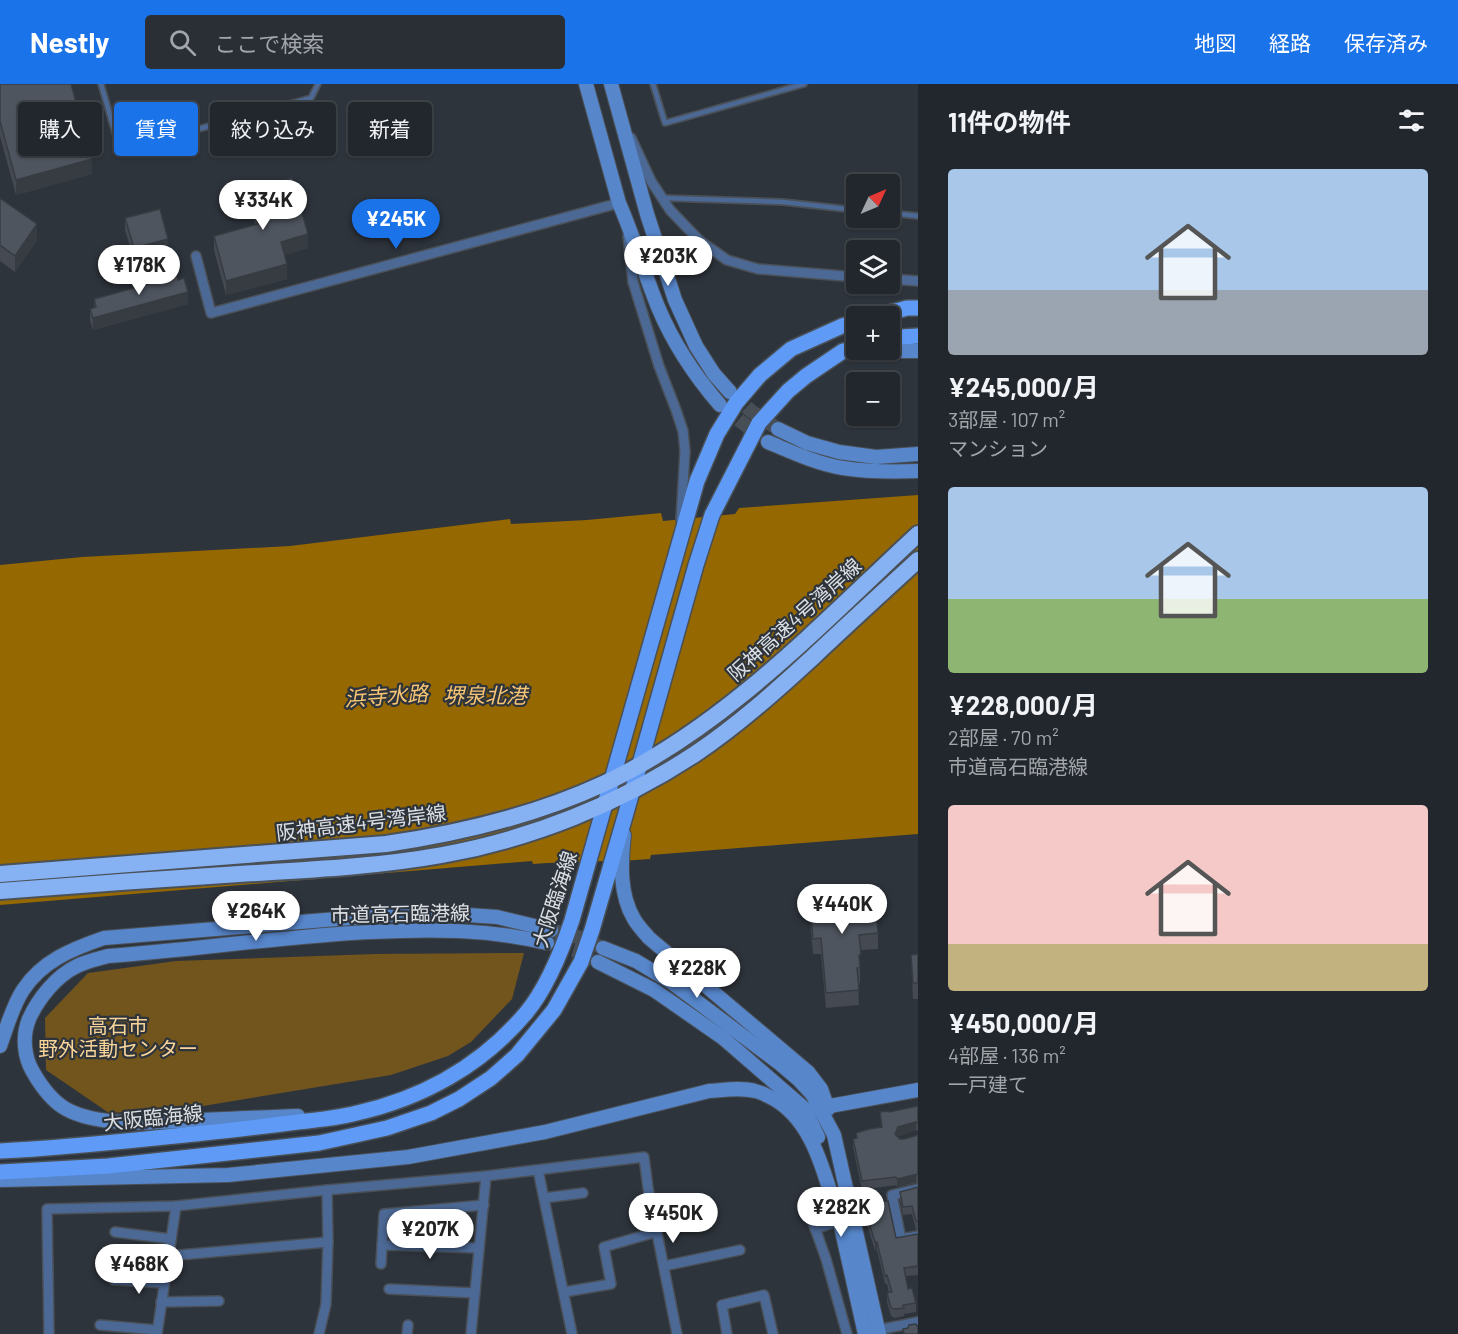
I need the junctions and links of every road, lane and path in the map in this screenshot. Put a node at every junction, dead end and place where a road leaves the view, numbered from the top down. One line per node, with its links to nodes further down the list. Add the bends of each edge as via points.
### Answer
1 (101, 84): 2 (lane, via 116,136 133,147 311,98)
2 (318, 84)
3 (586, 84): 9 (street)
4 (611, 84): 7 (street)
5 (653, 84): 6 (lane, via 665,123)
6 (804, 84)
7 (617, 106): 8 (street); 26 (street, via 675,300 696,346)
8 (662, 198): 10 (lane, via 783,202); 15 (street, via 700,241 727,260 758,269)
9 (619, 203): 13 (street); 14 (street, via 211,313)
10 (846, 209)
11 (900, 214): 12 (lane)
12 (918, 216)
13 (626, 219): 27 (street, via 659,309 684,358); 32 (street, via 633,282 683,431)
14 (196, 256)
15 (846, 276)
16 (900, 280): 17 (street)
17 (918, 281)
18 (918, 308): 19 (main road)
19 (900, 310)
20 (846, 325): 32 (main road, 大阪臨海線, via 791,349 760,375 736,403 717,434)
21 (918, 336): 22 (main road)
22 (900, 337)
23 (900, 350): 25 (street)
24 (846, 351): 35 (main road, via 806,376 759,423 712,515)
25 (918, 351)
26 (730, 392)
27 (720, 405)
28 (778, 429): 30 (street, via 838,452 876,457)
29 (768, 442): 31 (street, via 841,468)
30 (918, 454)
31 (918, 471)
32 (684, 516): 44 (main road, 大阪臨海線, via 564,942 543,987 526,1012 488,1051 454,1075 415,1096)
33 (918, 534): 36 (highway, 阪神高速4号湾岸線, via 717,715 645,762 567,800 483,826 386,844)
34 (918, 560): 37 (highway, 阪神高速4号湾岸線, via 734,726 654,778 556,823 442,855 388,862)
35 (619, 847): 42 (street, via 622,879 634,920 649,938 808,1072 821,1089); 47 (main road, via 581,962 554,1010 517,1055 459,1099 387,1128 320,1143 108,1166)
36 (0, 874)
37 (0, 891)
38 (603, 948): 42 (street, via 636,961 671,982 770,1056)
39 (598, 962): 43 (street, via 654,990 723,1038)
40 (0, 1046): 44 (street, 市道高石臨港線, via 22,991 41,969 76,948 104,938 424,912 497,917 549,936 530,939 420,929 323,934 108,956 75,967 58,980 34,1007 27,1023 25,1051 41,1085 66,1109 84,1116 132,1123)
41 (918, 1090): 42 (street)
42 (824, 1107): 43 (street); 80 (street, via 834,1135)
43 (805, 1109): 57 (street, via 822,1145)
44 (356, 1114): 45 (main road, 大阪臨海線)
45 (0, 1151)
46 (538, 1170): 48 (street); 53 (street); 60 (street, via 644,1157)
47 (0, 1172)
48 (486, 1176): 51 (street); 54 (street)
49 (0, 1180): 57 (street, via 228,1175 408,1157 545,1132 709,1091 735,1089 756,1091 796,1116 812,1141)
50 (918, 1189): 61 (street, via 892,1195 901,1239)
51 (327, 1190): 55 (street); 63 (street)
52 (582, 1193): 53 (street)
53 (544, 1198): 73 (street)
54 (484, 1205): 64 (street, via 384,1214); 65 (street)
55 (177, 1206): 62 (street); 81 (street, via 47,1209)
56 (810, 1214): 58 (street)
57 (839, 1221): 58 (street); 80 (street)
58 (815, 1229): 88 (street)
59 (115, 1232): 62 (street)
60 (656, 1232): 69 (street); 73 (street, via 604,1247 610,1284)
61 (918, 1236)
62 (171, 1239): 67 (street)
63 (328, 1242): 67 (street); 82 (street, via 326,1304)
64 (382, 1245): 65 (street); 68 (street)
65 (479, 1248): 74 (street)
66 (740, 1250): 69 (street)
67 (168, 1256): 71 (street)
68 (381, 1264)
69 (664, 1266): 85 (street)
70 (114, 1280): 71 (street)
71 (164, 1282): 76 (street)
72 (389, 1289): 74 (street)
73 (564, 1292): 84 (street)
74 (475, 1293): 83 (street)
75 (219, 1301): 76 (street)
76 (161, 1302): 79 (street)
77 (918, 1322): 80 (street)
78 (100, 1324): 79 (street)
79 (157, 1332)
80 (870, 1333)
81 (50, 1334)
82 (319, 1334)
83 (471, 1334)
84 (572, 1334)
85 (677, 1334)
86 (727, 1334): 87 (street, via 722,1305 764,1295)
87 (773, 1334)
88 (847, 1334)

